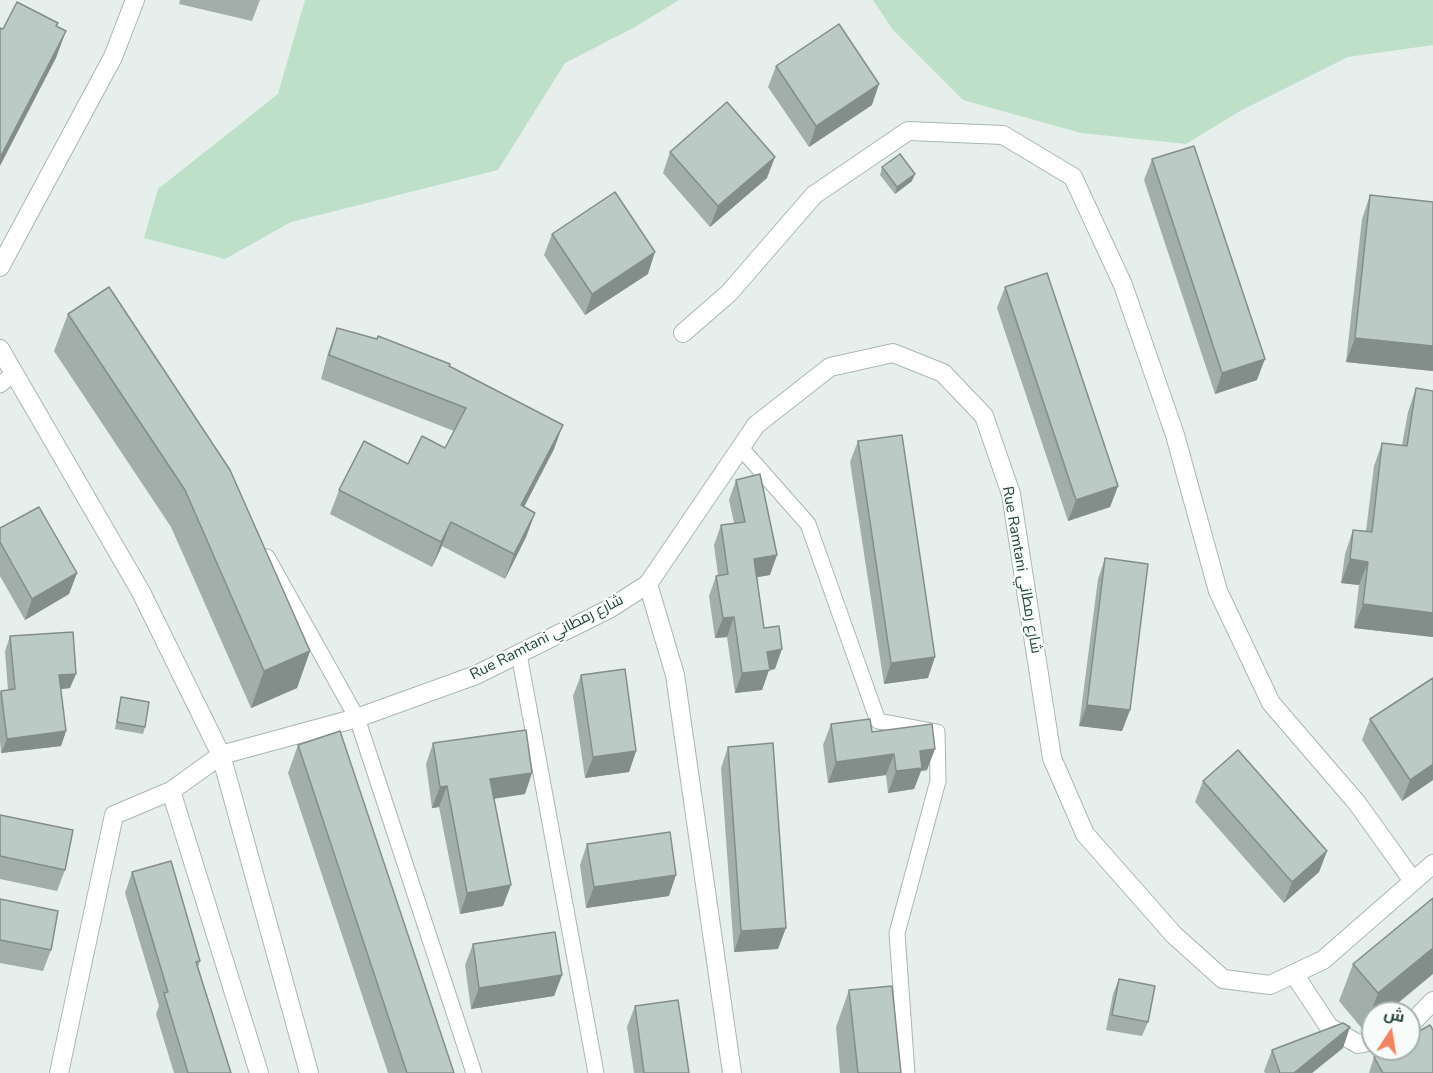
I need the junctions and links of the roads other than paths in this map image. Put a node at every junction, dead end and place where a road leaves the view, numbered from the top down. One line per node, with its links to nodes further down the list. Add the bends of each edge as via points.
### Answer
1 (135, 0): 2 (street, via 113,57)
2 (0, 267)
3 (683, 333): 14 (street, via 729,293 814,195 908,131 1003,135 1073,177 1123,285 1175,435 1218,591 1271,703 1357,804)
4 (0, 349): 5 (street)
5 (7, 379): 11 (street, via 141,592)
6 (740, 447): 8 (street, Rue Ramtani شارع رمطاني); 15 (street, Rue Ramtani شارع رمطاني, via 756,425 830,368 893,353 943,373 984,416 1011,494 1052,758 1085,834 1174,935 1223,979 1270,985); 25 (lane, via 808,524 878,721 937,732 938,781 897,933)
7 (262, 548): 10 (lane)
8 (648, 584): 9 (street, Rue Ramtani شارع رمطاني, via 609,609); 24 (street, via 675,675)
9 (519, 654): 10 (street, Rue Ramtani شارع رمطاني, via 476,675); 23 (lane)
10 (357, 718): 11 (street, Rue Ramtani شارع رمطاني); 22 (lane)
11 (221, 755): 12 (street); 21 (street)
12 (171, 791): 19 (street, via 114,815); 20 (street)
13 (1433, 864): 14 (street, Rue Ramtani شارع رمطاني)
14 (1413, 881): 15 (street, Rue Ramtani شارع رمطاني, via 1323,960)
15 (1294, 974): 18 (street, via 1329,1027)
16 (1433, 1001): 17 (street)
17 (1421, 1014)
18 (1361, 1043)
19 (59, 1073)
20 (259, 1073)
21 (309, 1073)
22 (474, 1073)
23 (596, 1073)
24 (732, 1073)
25 (907, 1073)

